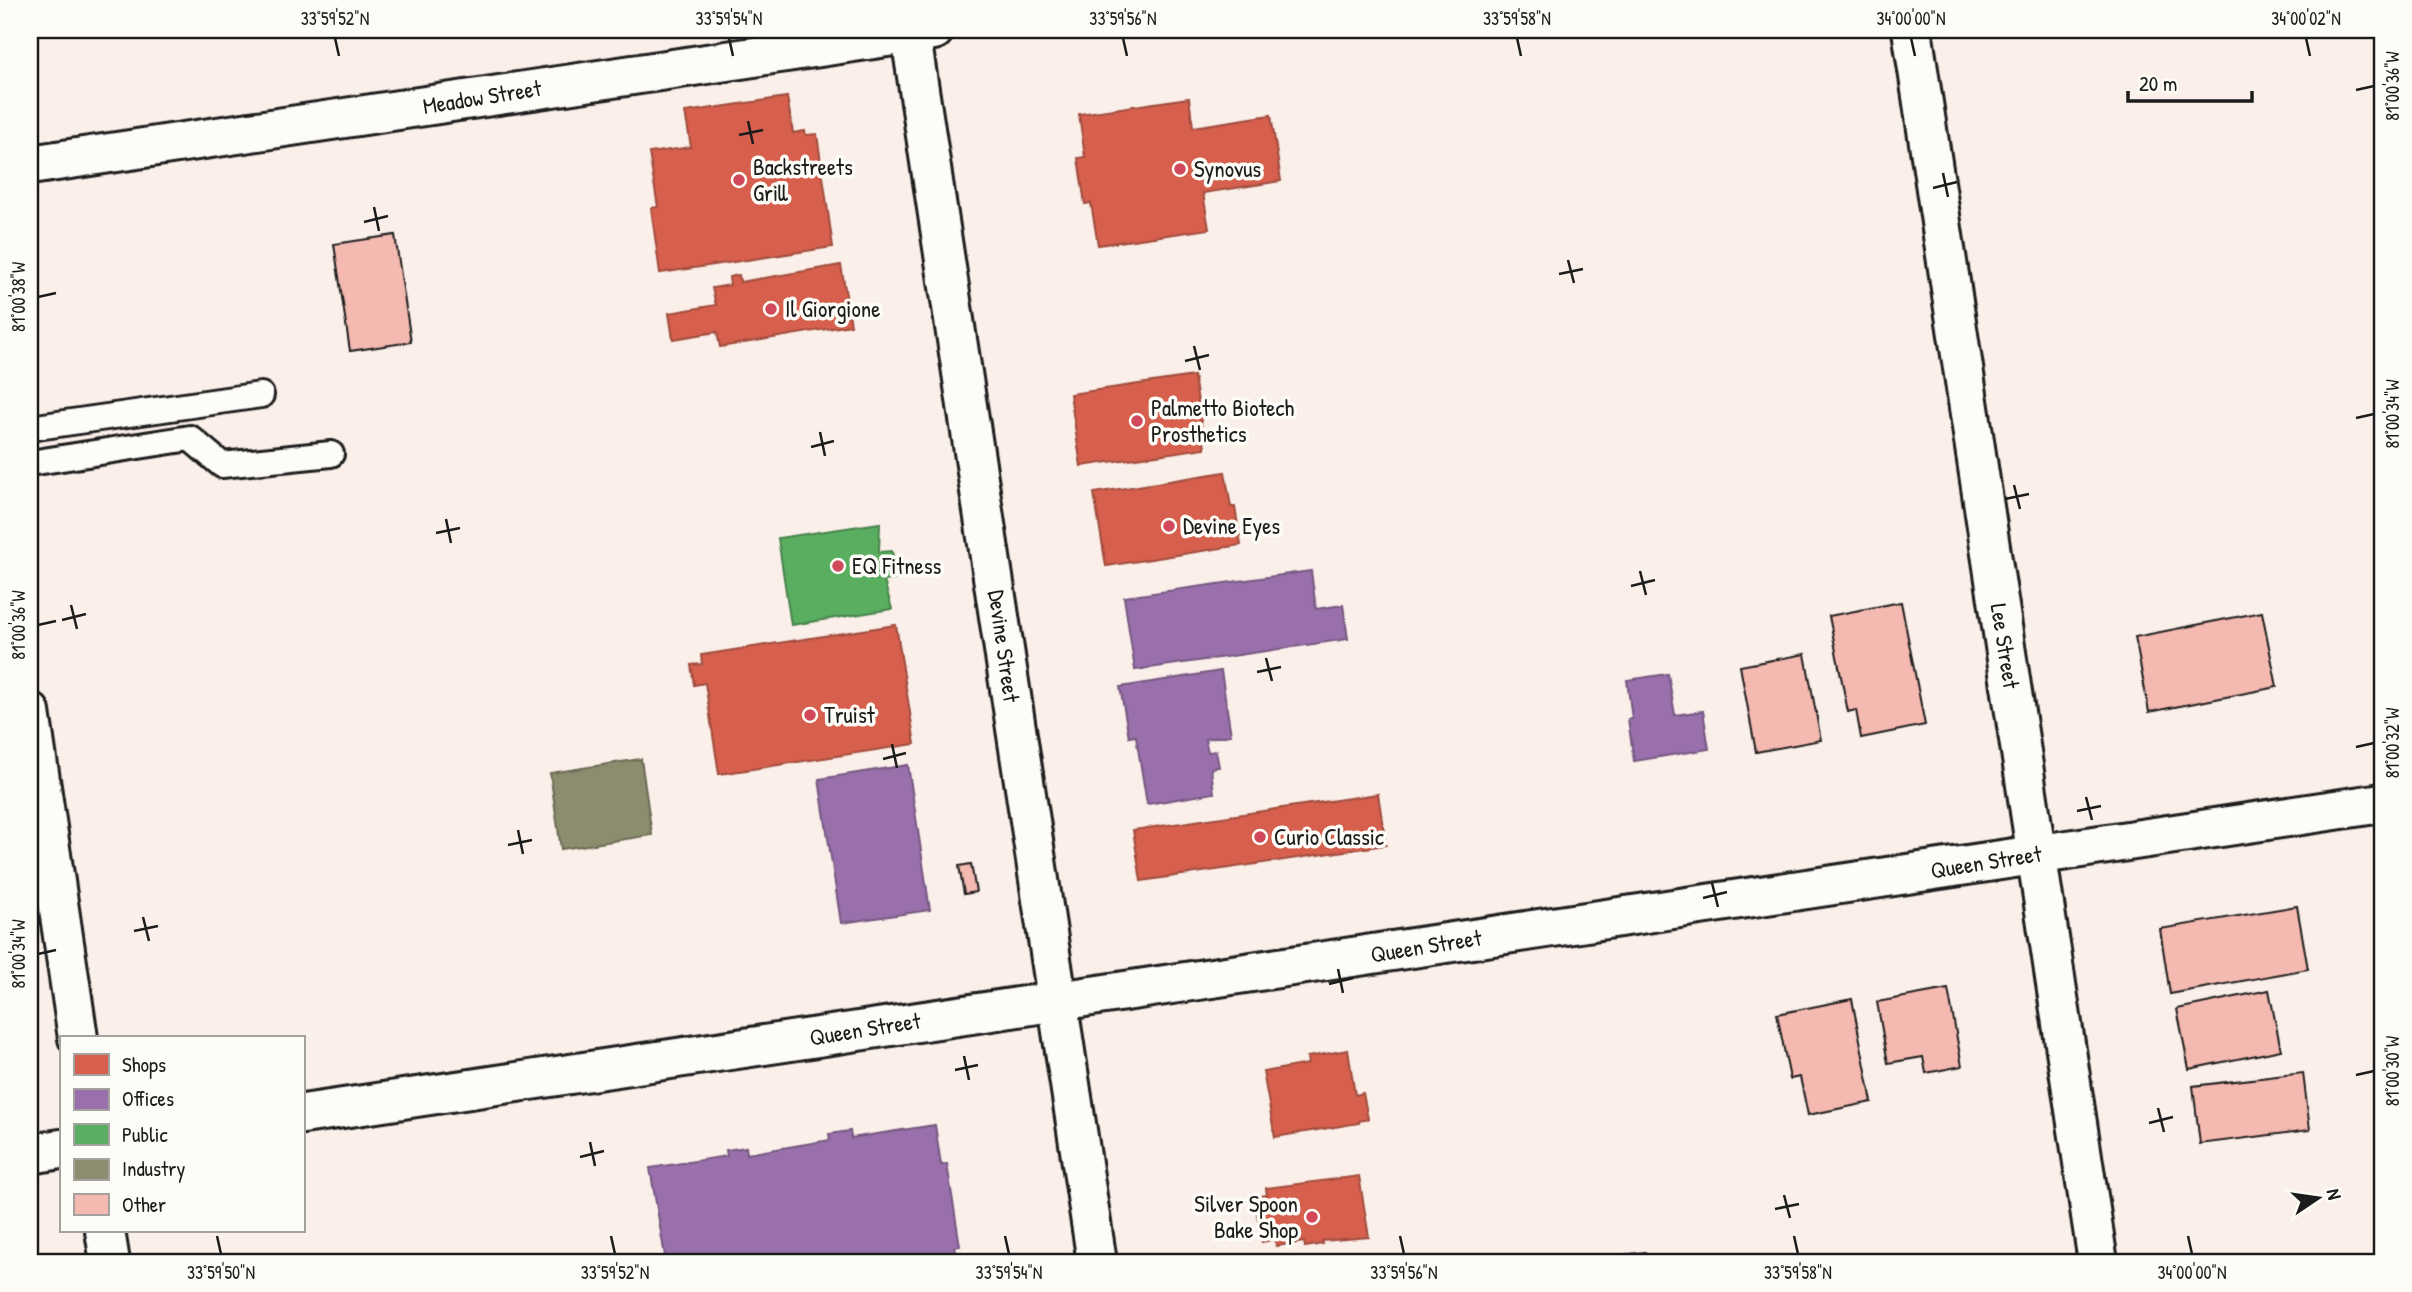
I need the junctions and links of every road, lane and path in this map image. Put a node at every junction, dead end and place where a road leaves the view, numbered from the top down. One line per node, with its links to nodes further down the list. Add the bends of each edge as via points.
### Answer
1 (1912, 30): 10 (street, Lee Street)
2 (918, 31): 3 (street, Meadow Street); 11 (street, Devine Street)
3 (30, 165)
4 (261, 395): 5 (lane)
5 (30, 428)
6 (331, 454): 7 (lane, via 222,465 190,438)
7 (30, 463)
8 (30, 712): 12 (street)
9 (2382, 803): 10 (street, Queen Street)
10 (2036, 854): 11 (street, Queen Street); 19 (street, Lee Street)
11 (1057, 1000): 13 (street, Queen Street); 18 (street, Devine Street)
12 (78, 1036)
13 (304, 1114)
14 (60, 1149): 15 (street)
15 (30, 1154)
16 (105, 1232): 17 (street)
17 (110, 1262)
18 (1097, 1262)
19 (2098, 1262)

